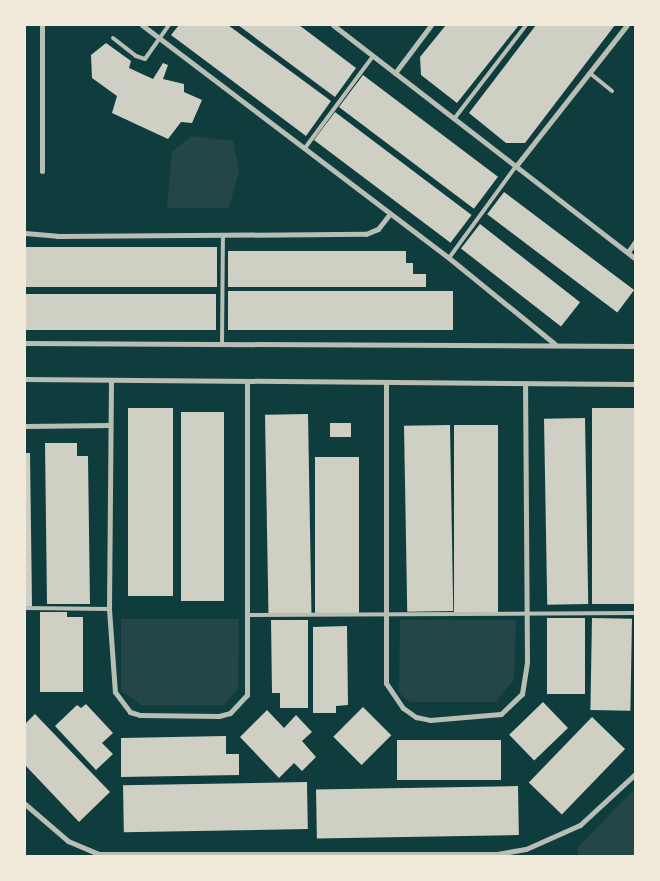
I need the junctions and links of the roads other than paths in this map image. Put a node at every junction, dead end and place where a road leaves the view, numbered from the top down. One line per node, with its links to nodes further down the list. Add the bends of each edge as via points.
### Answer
1 (42, 25): 17 (street)
2 (142, 25): 9 (street)
3 (169, 25): 9 (lane)
4 (333, 25): 10 (street)
5 (431, 25): 11 (street)
6 (526, 25): 14 (lane)
7 (627, 25): 12 (street)
8 (113, 38): 9 (lane, via 141,59 146,58)
9 (159, 38): 15 (street)
10 (373, 56): 11 (street); 15 (lane)
11 (395, 73): 14 (street)
12 (591, 74): 13 (lane); 16 (street)
13 (612, 91)
14 (454, 119): 16 (street)
15 (305, 148): 18 (street)
16 (516, 166): 22 (street); 23 (lane)
17 (42, 171)
18 (389, 215): 20 (street, via 378,229 366,234); 23 (street)
19 (25, 233): 20 (street, via 57,236)
20 (223, 235): 26 (lane)
21 (635, 242): 22 (street)
22 (628, 252): 24 (street)
23 (449, 258): 27 (street)
24 (635, 258)
25 (25, 343): 26 (street)
26 (222, 344): 27 (street)
27 (555, 344): 28 (street)
28 (635, 346)
29 (25, 379): 30 (street)
30 (111, 380): 31 (street); 35 (street)
31 (247, 381): 32 (street); 41 (street)
32 (386, 382): 33 (street); 42 (street)
33 (525, 383): 34 (street); 40 (street)
34 (635, 384)
35 (110, 425): 36 (street); 38 (street)
36 (25, 426)
37 (25, 608): 38 (lane)
38 (109, 609): 41 (street, via 114,692 130,712 140,715 219,716 230,713 241,704 248,695)
39 (635, 613): 40 (lane)
40 (526, 614): 42 (lane); 42 (street, via 525,679 522,694 514,705 501,714 484,718 430,720 416,717 404,708 386,683)
41 (248, 615): 42 (lane)
42 (384, 616)
43 (635, 774): 44 (street, via 580,825 526,849 497,854 98,854 68,842)
44 (25, 804)

